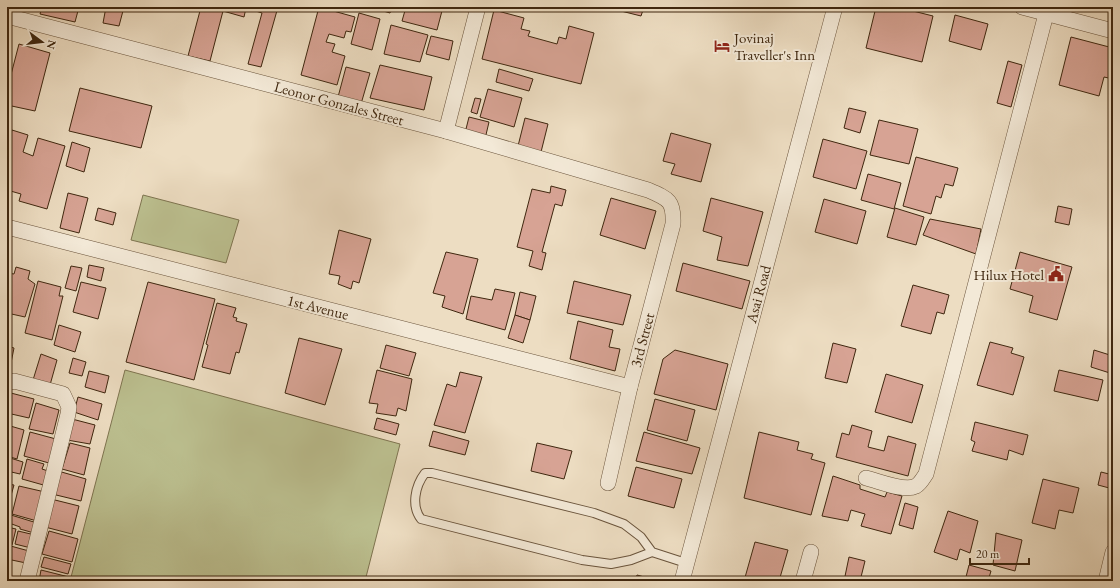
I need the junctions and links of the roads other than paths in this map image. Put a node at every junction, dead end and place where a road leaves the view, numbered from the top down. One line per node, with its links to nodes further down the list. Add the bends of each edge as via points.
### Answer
1 (478, 7): 7 (street)
2 (835, 7): 17 (street, Asai Road)
3 (1022, 7): 4 (street)
4 (1046, 14): 6 (street); 12 (street, via 926,474 921,482 904,488)
5 (7, 16): 7 (street, Leonor Gonzales Street)
6 (1113, 31)
7 (446, 131): 8 (street, Leonor Gonzales Street, via 648,190)
8 (667, 200): 11 (street, 3rd Street, via 672,205 673,224)
9 (7, 227): 11 (street, 1st Avenue)
10 (7, 383): 18 (street, via 14,381 63,394 69,407)
11 (630, 387): 13 (street, 3rd Street)
12 (866, 478)
13 (608, 482)
14 (652, 552): 14 (lane, via 611,564 582,560 422,519 415,504 417,489 425,474 432,473 594,513 624,524 641,537); 17 (lane)
15 (811, 552): 20 (street)
16 (1113, 552): 21 (street)
17 (686, 563): 19 (street, Asai Road)
18 (27, 581)
19 (682, 581)
20 (804, 581)
21 (1106, 581)

